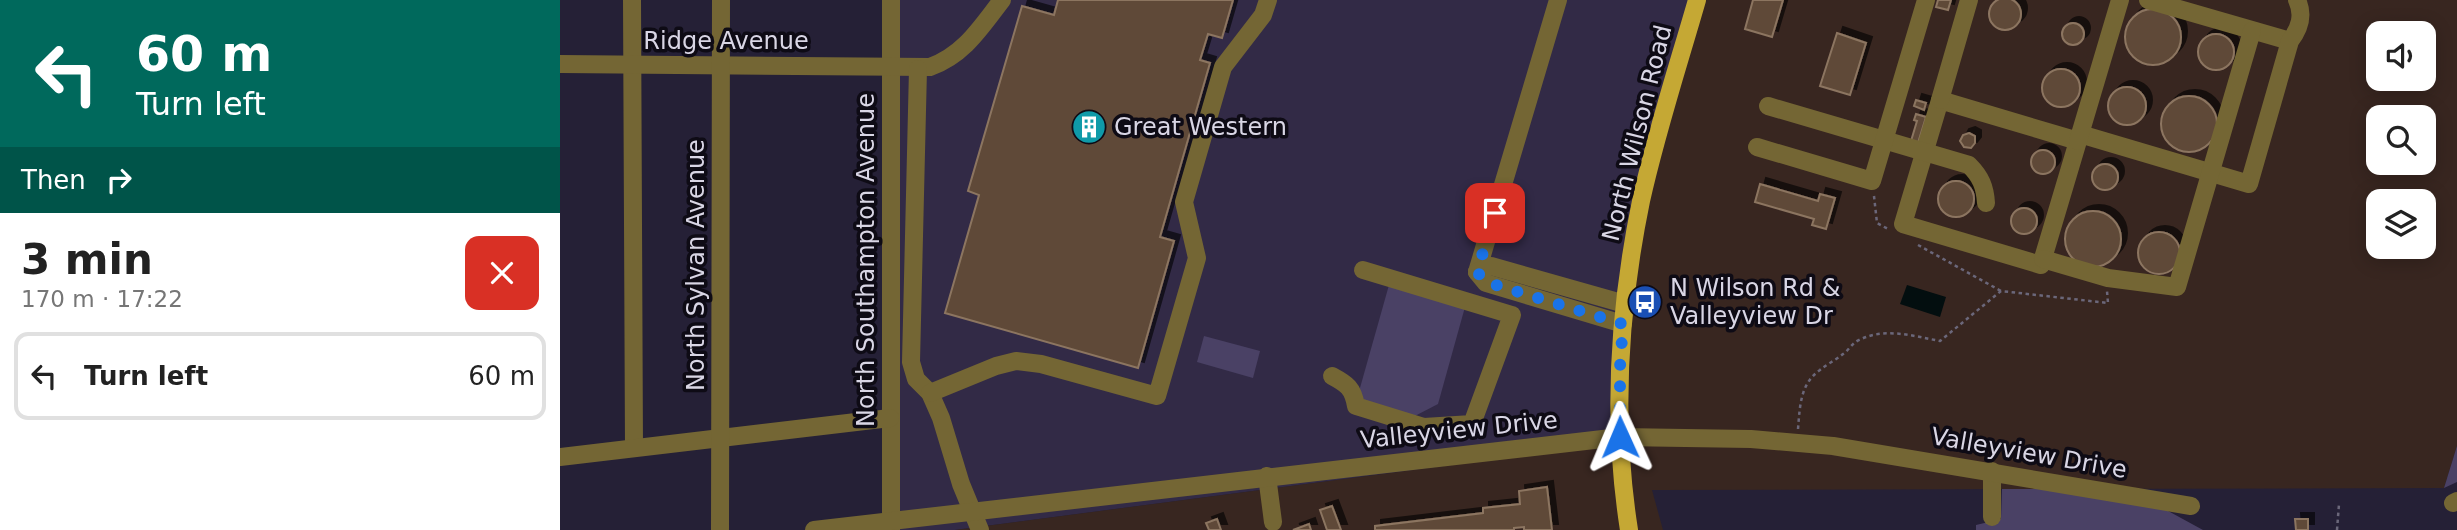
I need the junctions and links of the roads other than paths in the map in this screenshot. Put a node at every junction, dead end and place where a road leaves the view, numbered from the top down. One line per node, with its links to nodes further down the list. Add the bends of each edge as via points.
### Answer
1 (632, 0): 16 (street)
2 (722, 0): 17 (street, North Sylvan Avenue)
3 (891, 0): 18 (street, North Southampton Avenue)
4 (1002, 0): 19 (street, via 965,48 947,61)
5 (1268, 0): 36 (street, via 1263,15 1223,67 1184,202 1197,258 1157,396 1016,361)
6 (1559, 0): 30 (street)
7 (1697, 0): 32 (main road, North Wilson Road, via 1642,198)
8 (1926, 0): 23 (street)
9 (1969, 0): 20 (street)
10 (2120, 0): 22 (street)
11 (2148, 0): 13 (street)
12 (2297, 0): 14 (street, via 2300,25)
13 (2252, 30): 14 (street); 26 (street)
14 (2290, 41): 26 (street, via 2249,184)
15 (560, 64): 16 (street, Ridge Avenue)
16 (632, 65): 17 (street, Ridge Avenue); 40 (street)
17 (721, 65): 18 (street, Ridge Avenue); 38 (street, North Sylvan Avenue)
18 (891, 67): 19 (street, Ridge Avenue); 37 (street, North Southampton Avenue)
19 (918, 69): 36 (street, via 911,362 916,379)
20 (1940, 100): 22 (street); 25 (street)
21 (1768, 107): 23 (street)
22 (2079, 138): 26 (street); 28 (street)
23 (1884, 141): 24 (street, via 1872,181); 25 (street)
24 (1757, 147)
25 (1924, 152): 27 (street, via 1969,165 1979,175); 28 (street, via 1903,224 2041,265)
26 (2211, 173): 28 (street, via 2177,287 2108,278)
27 (1986, 203)
28 (2043, 259)
29 (1363, 270): 33 (street)
30 (1477, 272): 31 (street, via 1486,282); 32 (street, via 1491,266)
31 (1519, 292): 33 (street); 34 (street)
32 (1625, 304): 34 (main road, North Wilson Road)
33 (1512, 315): 35 (street, via 1472,424 1424,427 1356,406 1349,385)
34 (1623, 324): 39 (main road, North Wilson Road)
35 (1332, 376)
36 (930, 393): 45 (street)
37 (890, 418): 38 (street); 48 (street, North Southampton Avenue)
38 (720, 437): 40 (street); 49 (street, North Sylvan Avenue)
39 (1620, 437): 42 (street, Valleyview Drive, via 1797,442); 43 (street, Valleyview Drive); 52 (main road, North Wilson Road)
40 (634, 449): 41 (street)
41 (560, 457)
42 (1992, 471): 44 (street, Valleyview Drive); 46 (street)
43 (1267, 476): 45 (street, Valleyview Drive); 47 (street)
44 (2191, 506)
45 (972, 513): 48 (street, Valleyview Drive); 51 (street)
46 (1992, 517)
47 (1273, 522)
48 (890, 526): 50 (street, Valleyview Drive)
49 (720, 530)
50 (814, 530)
51 (980, 530)
52 (1629, 530)

